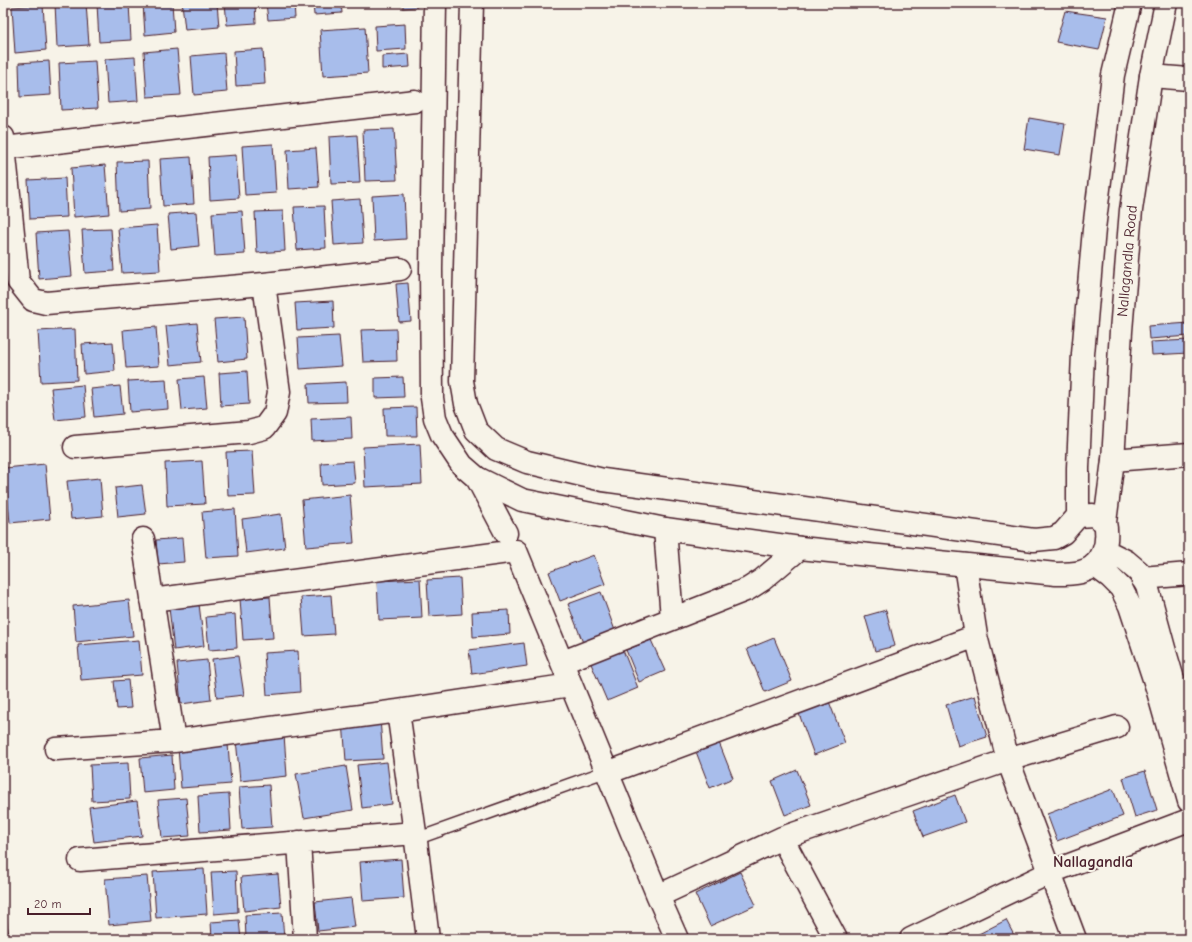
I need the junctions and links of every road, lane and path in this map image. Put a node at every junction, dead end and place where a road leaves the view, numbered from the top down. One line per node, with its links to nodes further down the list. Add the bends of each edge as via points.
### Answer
1 (435, 3): 9 (street)
2 (472, 3): 10 (street)
3 (1130, 3): 17 (street, via 1113,75 1094,229 1083,354)
4 (1166, 3): 5 (street, Nallagandla Road)
5 (1151, 76): 6 (street); 15 (street, Nallagandla Road, via 1131,210)
6 (1189, 79)
7 (415, 101): 8 (street)
8 (4, 143): 12 (street, via 18,281 33,300 46,303)
9 (432, 208): 10 (street); 16 (street, via 432,398 435,418 452,451 462,465)
10 (467, 209): 17 (street, via 462,381 466,404 476,430 496,449 527,462 603,480 1034,540 1054,538 1063,533)
11 (400, 269): 12 (street)
12 (264, 284): 13 (street, via 279,392 274,413 264,428 249,432)
13 (74, 447)
14 (1189, 454): 15 (street)
15 (1113, 460): 18 (street, Nallagandla Road)
16 (477, 478): 19 (street, via 522,500); 21 (street)
17 (1078, 516): 18 (street, via 1093,515)
18 (1105, 522): 23 (street, Nallagandla Road, via 1107,544)
19 (664, 529): 22 (street); 28 (street)
20 (143, 539): 27 (street)
21 (511, 542): 27 (street); 30 (street)
22 (800, 548): 24 (street); 28 (street, via 748,590)
23 (1099, 558): 24 (street, via 1083,572 1072,574); 26 (street, via 1126,561); 39 (street, via 1110,577 1121,588 1130,606 1157,688)
24 (965, 565): 29 (street)
25 (1189, 574): 26 (street)
26 (1142, 578): 33 (street)
27 (152, 600): 35 (street)
28 (672, 618): 30 (street)
29 (976, 636): 37 (street); 38 (street)
30 (563, 662): 31 (street)
31 (571, 685): 32 (street); 38 (street)
32 (398, 711): 35 (street); 41 (street)
33 (1187, 722)
34 (1117, 727): 37 (street)
35 (174, 741): 36 (street)
36 (56, 749)
37 (1008, 760): 42 (street); 45 (street)
38 (607, 772): 41 (lane); 46 (street)
39 (1189, 801)
40 (1189, 820): 45 (street)
41 (416, 836): 43 (street); 48 (street)
42 (782, 838): 46 (street); 50 (street)
43 (299, 842): 44 (street); 47 (street)
44 (80, 860)
45 (1051, 872): 51 (street); 52 (street)
46 (658, 896): 49 (street)
47 (305, 939)
48 (428, 939)
49 (677, 939)
50 (836, 939)
51 (911, 939)
52 (1075, 939)

